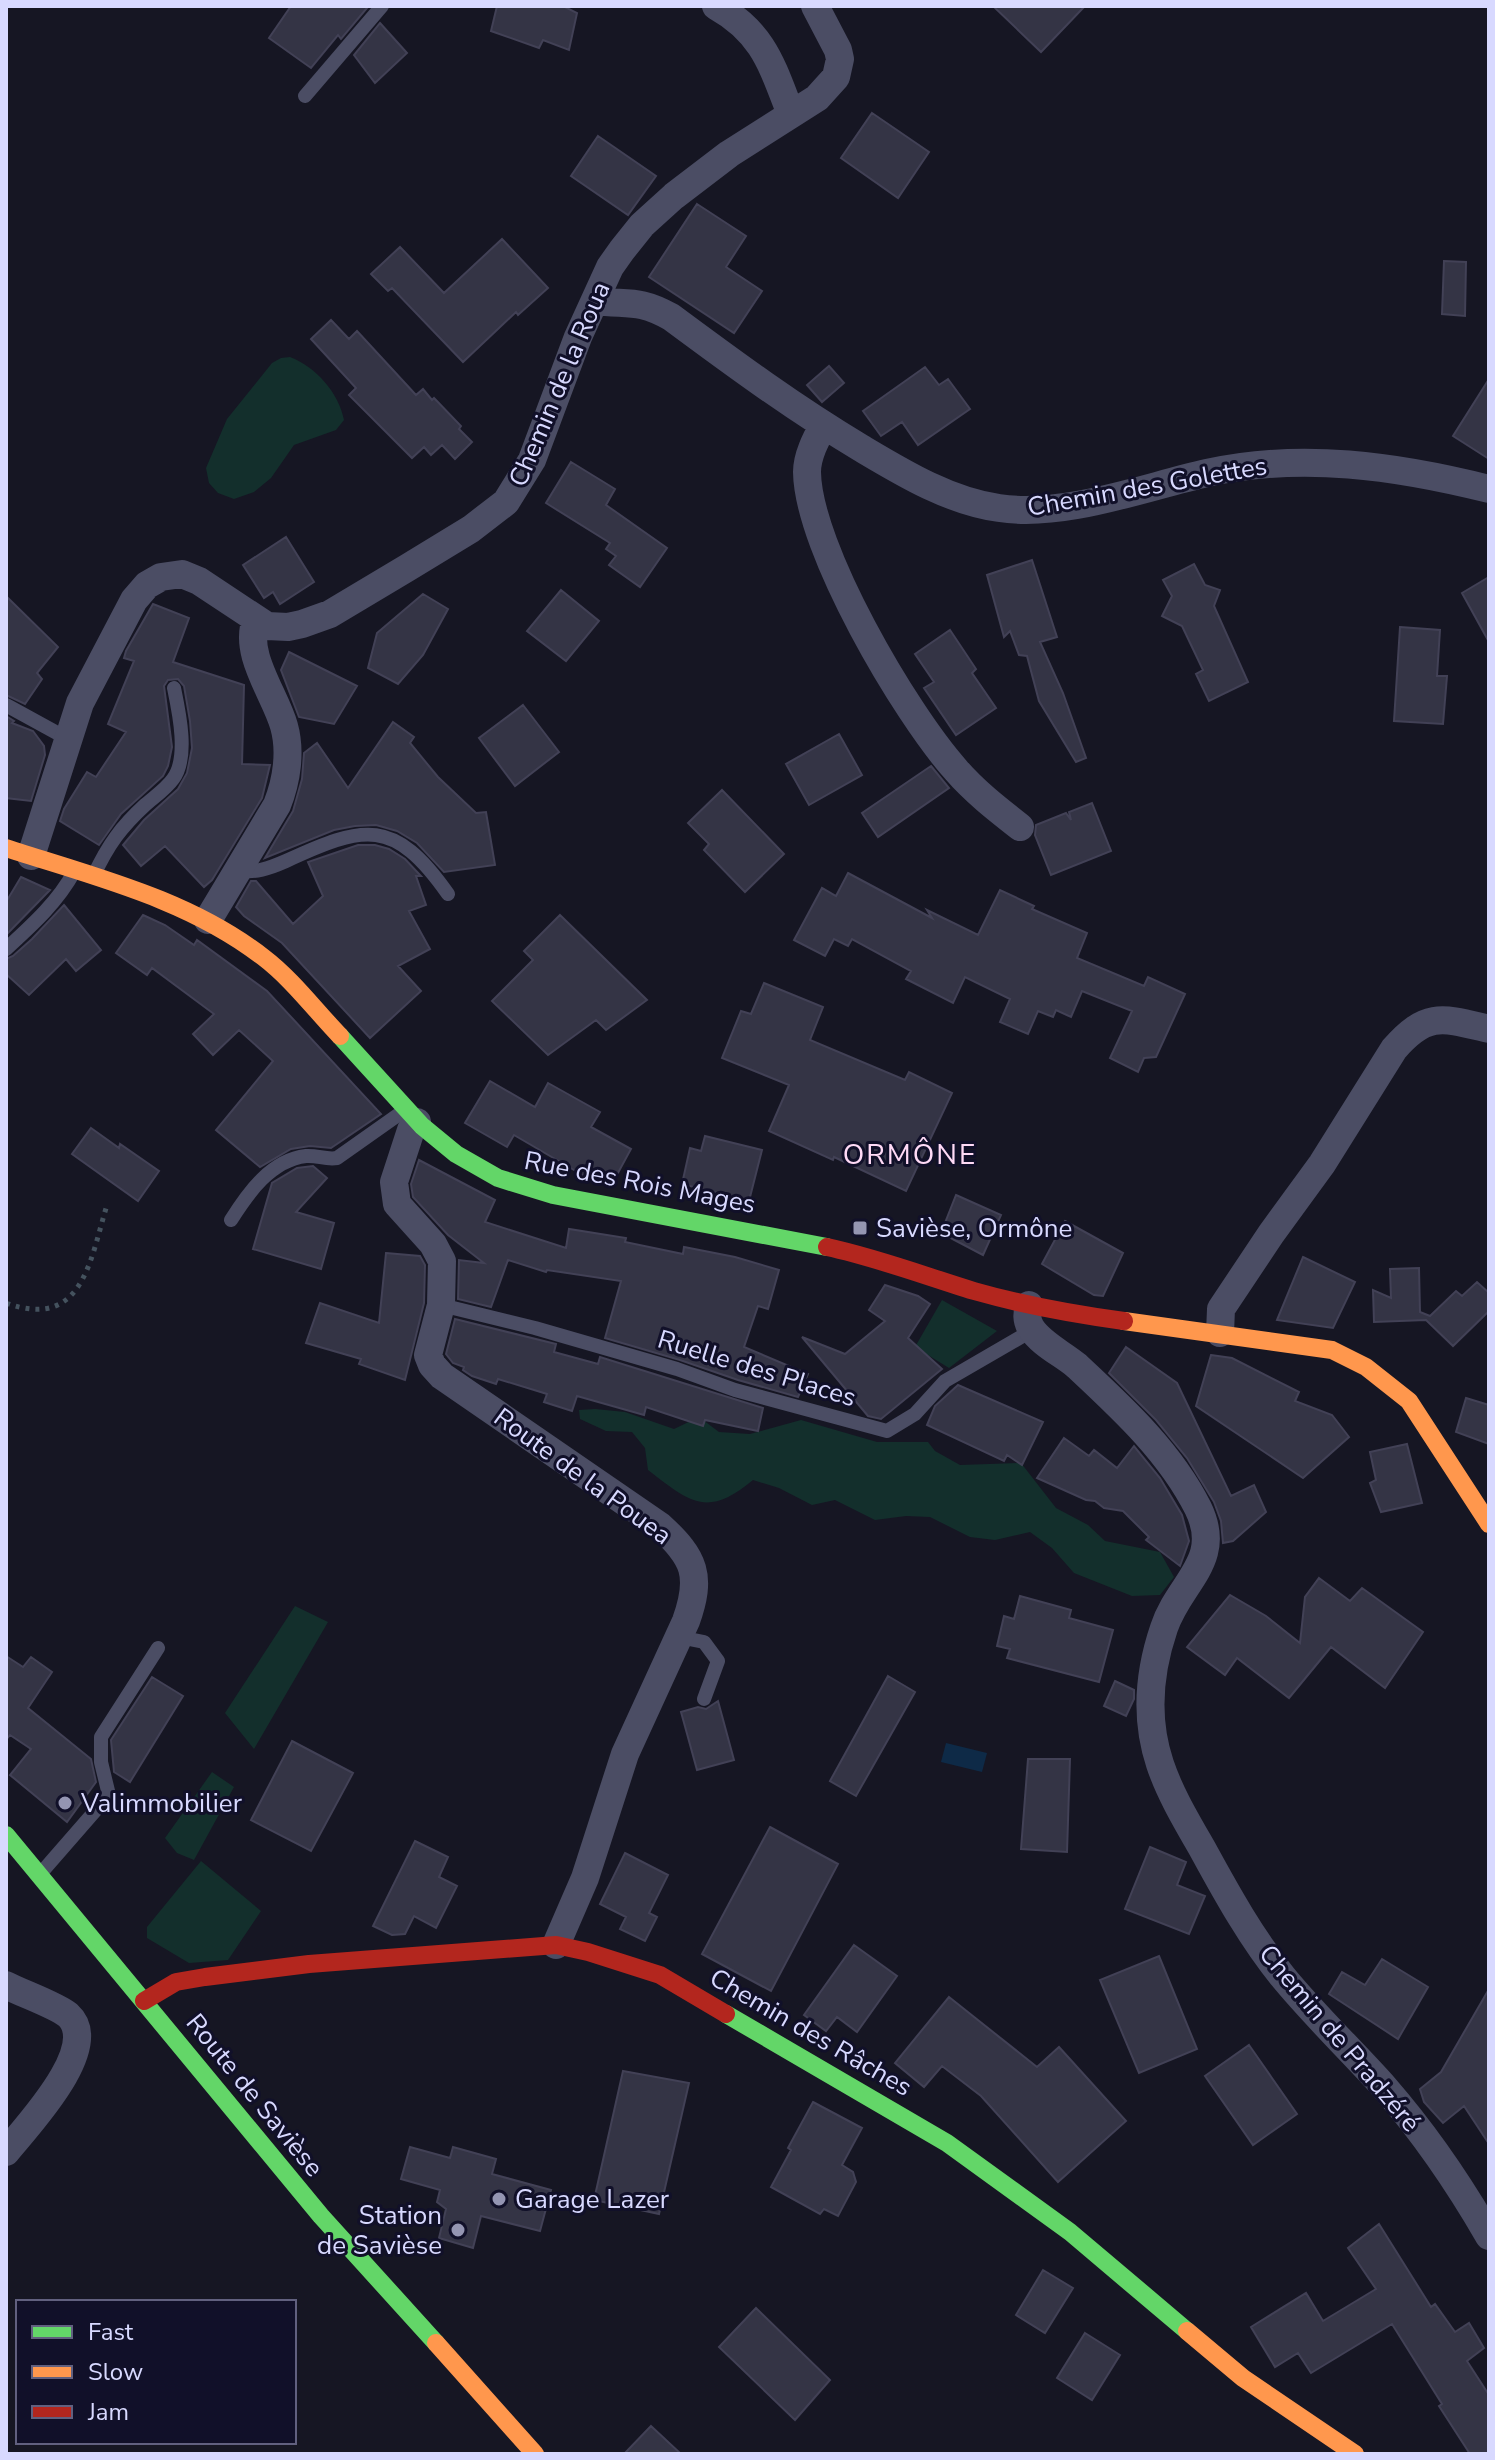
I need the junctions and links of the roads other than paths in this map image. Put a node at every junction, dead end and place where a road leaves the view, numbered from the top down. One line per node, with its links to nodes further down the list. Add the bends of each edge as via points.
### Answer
1 (382, 6): 4 (lane)
2 (716, 6): 5 (street, via 756,38 774,67)
3 (815, 6): 5 (street, Chemin de la Roua, via 835,40 839,70 824,91)
4 (305, 96)
5 (791, 114): 6 (street, Chemin de la Roua, via 709,169 642,225 610,267)
6 (595, 301): 7 (street, Chemin des Golettes, via 650,306 671,317); 9 (street, Chemin de la Roua, via 532,460 506,502 330,614 288,627)
7 (823, 426): 8 (street, Chemin des Golettes, via 934,487 1006,509 1086,502 1274,463 1360,465); 13 (street, via 808,463 809,487 846,593 886,668 942,753 972,788)
8 (1489, 489)
9 (256, 620): 12 (street, Chemin de la Roua, via 189,576 175,573 156,579 134,600 80,703); 15 (street, via 254,652 284,726 287,758 277,805)
10 (174, 688): 16 (lane, via 182,722 174,779 121,828)
11 (6, 705): 12 (lane)
12 (68, 739): 14 (street, Chemin de la Roua)
13 (1020, 827)
14 (18, 852): 16 (street, Rue des Rois Mages)
15 (238, 870): 17 (lane, via 256,872 337,838 371,833 414,854); 18 (street)
16 (85, 873): 18 (street, Rue des Rois Mages); 19 (lane)
17 (448, 894)
18 (208, 920): 21 (street, Rue des Rois Mages, via 266,959)
19 (6, 949)
20 (1489, 1029): 25 (street, via 1437,1020 1408,1033 1221,1309)
21 (412, 1116): 22 (lane, via 337,1158 307,1156 276,1167 245,1197); 23 (street, Route de la Pouea, via 394,1182 396,1197 442,1261); 24 (street, Rue des Rois Mages, via 469,1163 515,1185 864,1255 975,1291)
22 (231, 1220)
23 (441, 1305): 24 (lane, Ruelle des Places, via 887,1431 915,1414 945,1381); 27 (street, Route de la Pouea, via 428,1355 442,1376 637,1508 684,1551 696,1579)
24 (1031, 1317): 25 (street, Rue des Rois Mages, via 1098,1318); 36 (street, Chemin de Pradzéré, via 1152,1443 1188,1489 1206,1532 1203,1560 1164,1627 1150,1698 1157,1753 1178,1805 1268,1957 1401,2107)
25 (1220, 1333): 26 (street, Rue des Rois Mages, via 1332,1350 1366,1367 1409,1401)
26 (1489, 1524)
27 (679, 1637): 29 (lane, via 704,1642 718,1661); 32 (street, Route de la Pouea, via 625,1754 585,1878)
28 (158, 1648): 31 (lane, via 101,1737 109,1795)
29 (704, 1699)
30 (6, 1835): 31 (street, Route de Savièse)
31 (39, 1875): 34 (street, Route de Savièse)
32 (556, 1945): 34 (street, Chemin des Râches, via 205,1977 176,1982); 38 (street, Chemin des Râches, via 660,1975 947,2143 1070,2232 1243,2378)
33 (6, 1985): 35 (street, via 67,2015 77,2028 76,2051 63,2078)
34 (144, 2001): 37 (street, Route de Savièse, via 321,2216)
35 (6, 2152)
36 (1489, 2236)
37 (535, 2454)
38 (1355, 2454)

